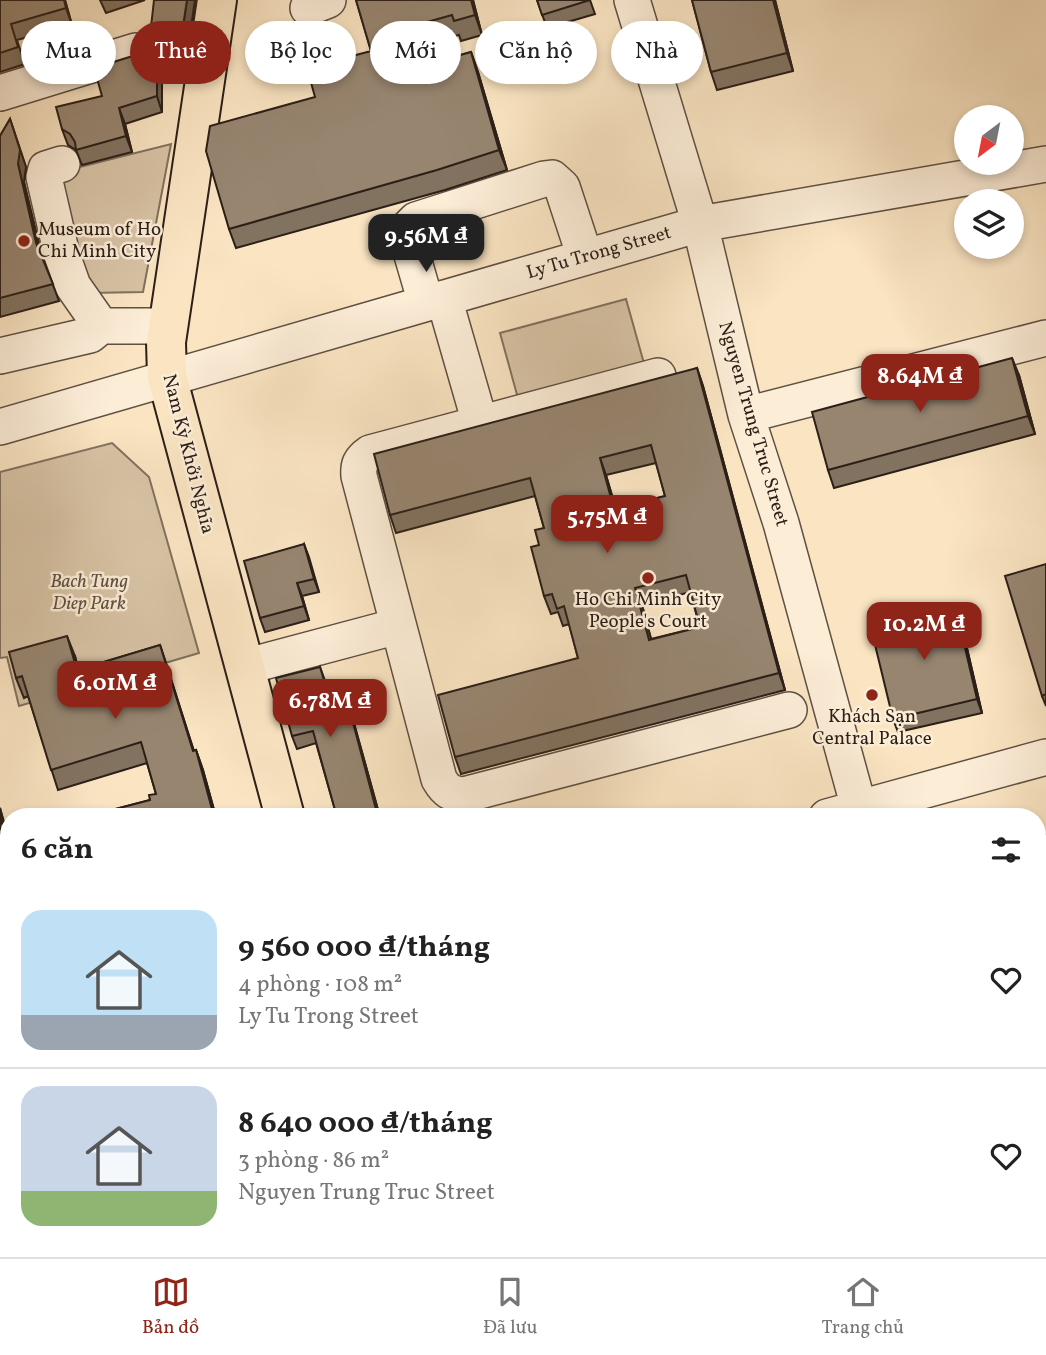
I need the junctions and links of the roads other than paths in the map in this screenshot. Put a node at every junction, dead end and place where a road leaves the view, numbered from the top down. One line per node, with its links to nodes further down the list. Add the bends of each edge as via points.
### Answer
1 (217, 0): 11 (main road, Nam Kỳ Khởi Nghĩa)
2 (632, 0): 7 (street, Nguyen Trung Truc Street)
3 (130, 53): 4 (street)
4 (0, 93)
5 (62, 164): 10 (street, via 46,169 44,177 62,255 73,286)
6 (1046, 164): 7 (street, Ly Tu Trong Street)
7 (700, 224): 8 (street, Ly Tu Trong Street); 16 (street, Nguyen Trung Truc Street)
8 (585, 257): 9 (street, Ly Tu Trong Street); 9 (street, via 562,187 552,178 544,179 416,220 405,232)
9 (435, 301): 15 (street, Ly Tu Trong Street); 17 (street)
10 (101, 326): 11 (street); 13 (street, via 90,335)
11 (168, 326): 15 (main road, Nam Kỳ Khởi Nghĩa)
12 (1046, 338): 16 (street)
13 (0, 356)
14 (659, 376): 17 (street)
15 (167, 377): 18 (street, Ly Tu Trong Street); 20 (main road, Nam Kỳ Khởi Nghĩa)
16 (746, 415): 25 (street, Nguyen Trung Truc Street, via 781,523)
17 (480, 423): 19 (street, via 370,453 358,467)
18 (0, 426)
19 (398, 626): 20 (street); 21 (street, via 439,779 453,794 464,795)
20 (244, 667): 24 (main road, Nam Kỳ Khởi Nghĩa)
21 (789, 710)
22 (1046, 757): 23 (street)
23 (911, 806): 26 (street)
24 (283, 808)
25 (842, 808)
26 (892, 808)

